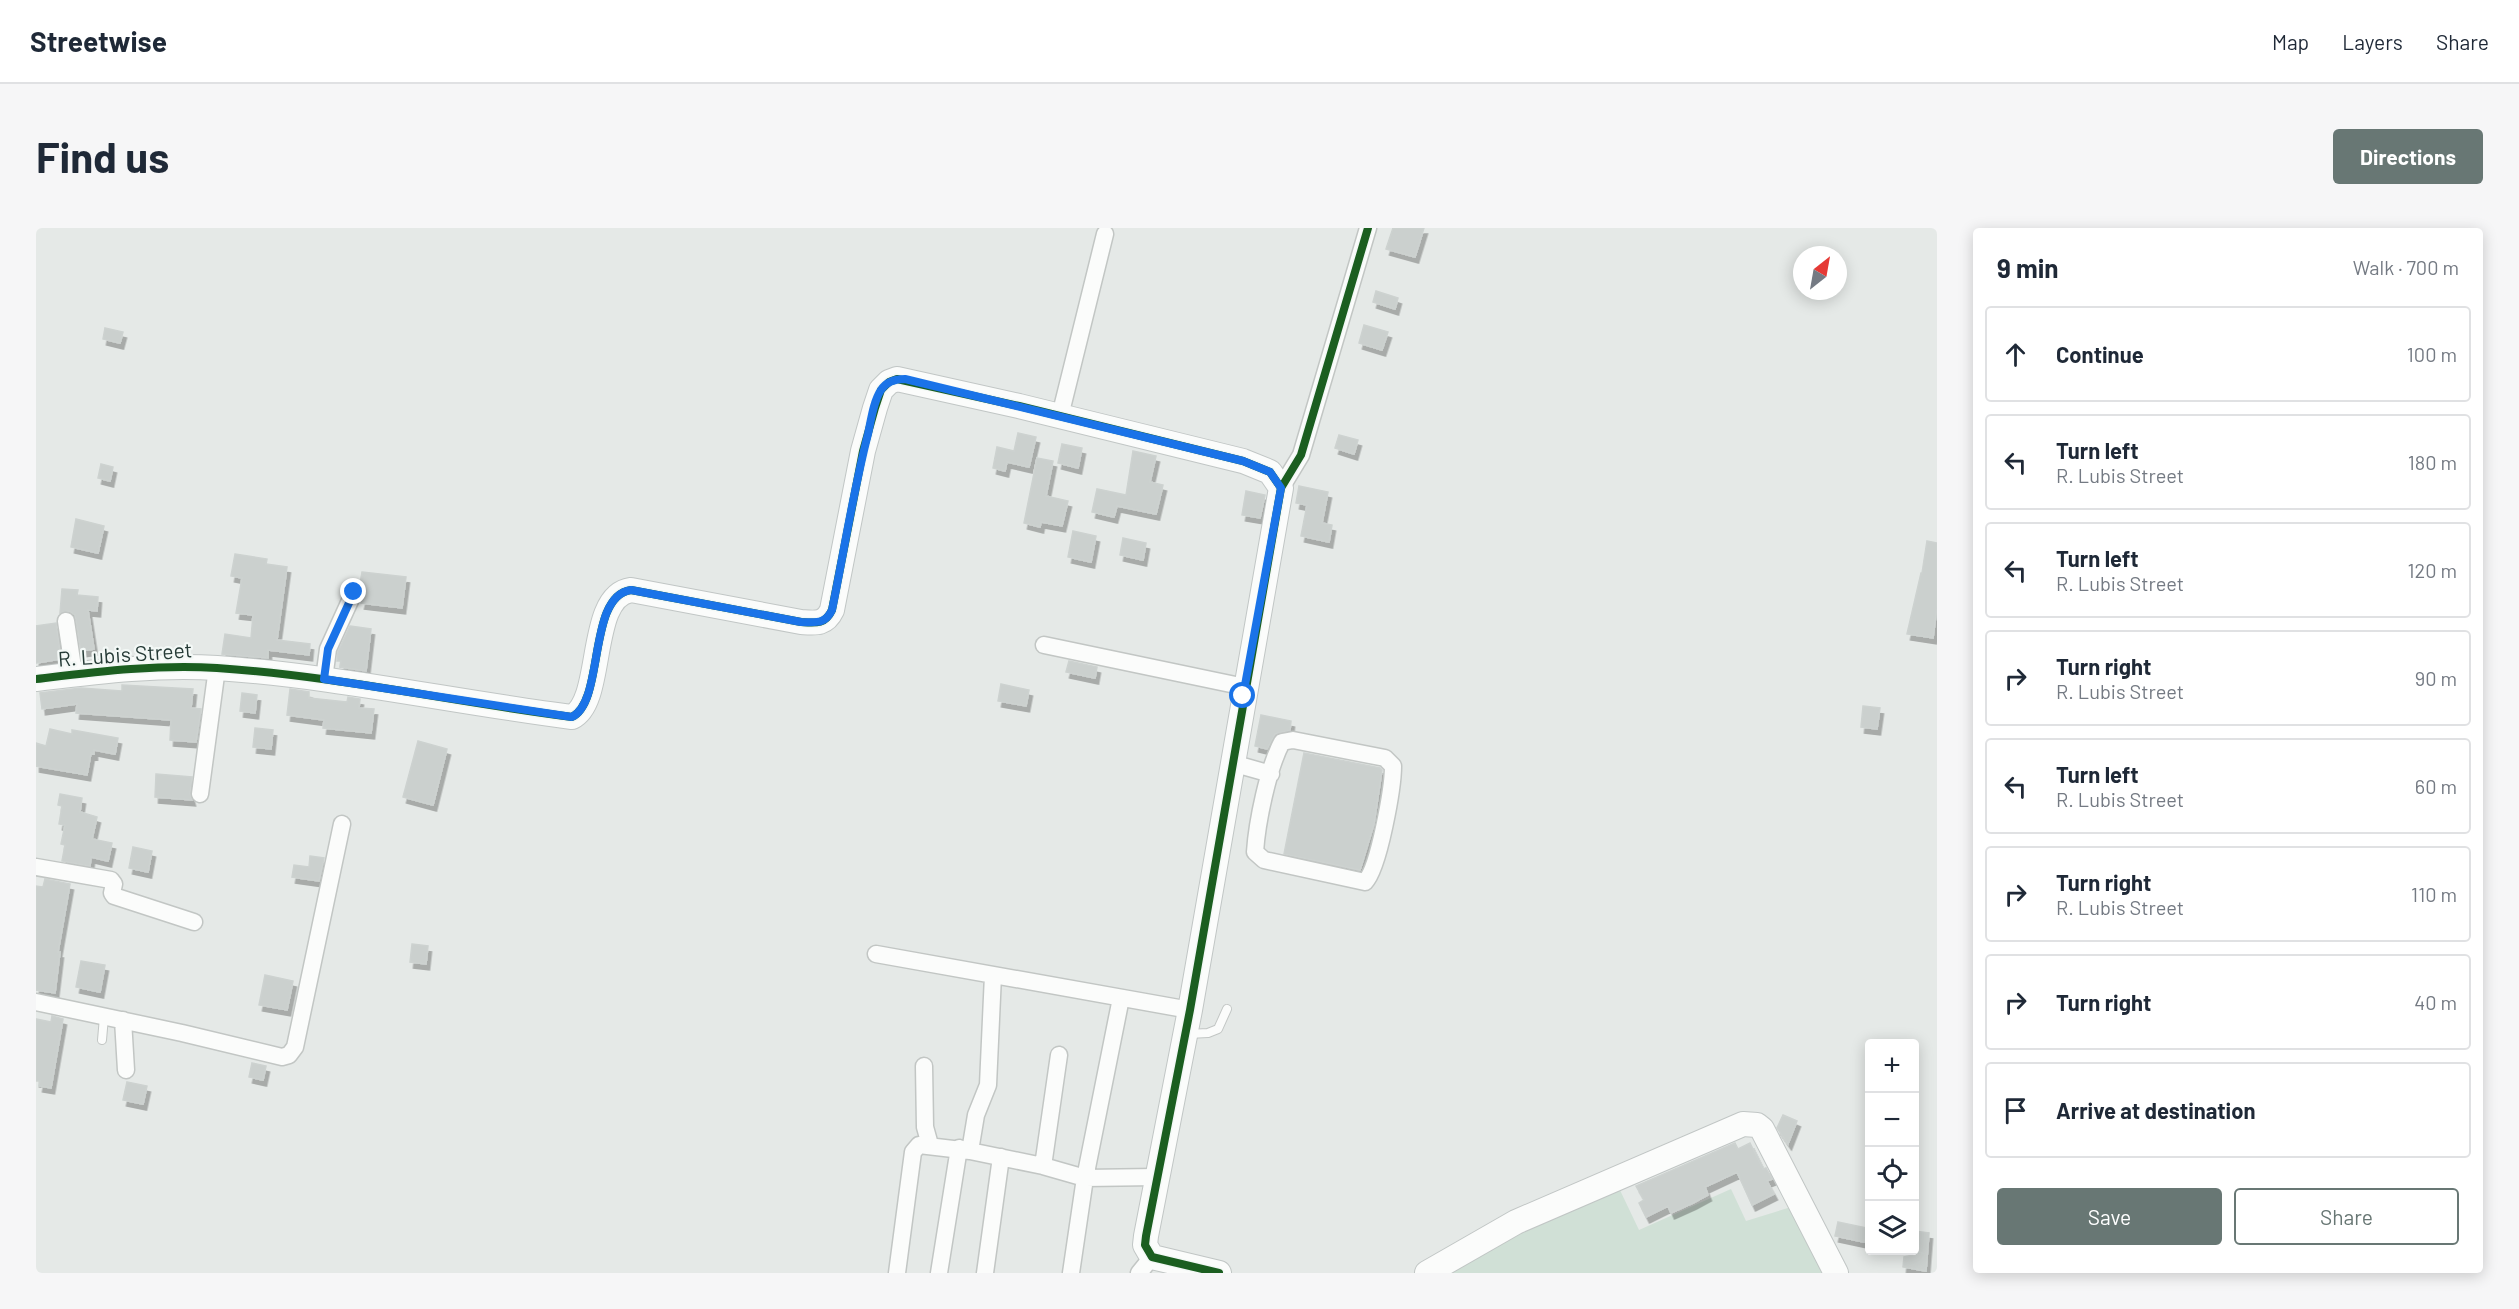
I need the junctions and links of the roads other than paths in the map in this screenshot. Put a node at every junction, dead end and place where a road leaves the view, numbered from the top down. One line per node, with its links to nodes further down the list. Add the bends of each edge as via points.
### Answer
1 (1368, 228): 4 (street, via 1301,455)
2 (1105, 234): 3 (street)
3 (1060, 416): 4 (street, R. Lubis Street, via 1243,461 1270,472); 11 (street, R. Lubis Street, via 905,379 889,382 874,408 832,610 826,619 820,623 801,622 622,591 605,615 586,698 578,715)
4 (1281, 488): 12 (street)
5 (354, 592): 11 (street, via 328,649)
6 (66, 621): 9 (street)
7 (1044, 645): 12 (street)
8 (217, 668): 9 (street, R. Lubis Street); 11 (street, R. Lubis Street); 15 (street)
9 (74, 674): 10 (street, R. Lubis Street)
10 (36, 679)
11 (324, 679)
12 (1245, 687): 13 (street)
13 (1232, 763): 14 (street); 24 (street)
14 (1271, 774): 14 (street, via 1256,843 1258,857 1367,881 1375,869 1392,783 1390,762 1293,740 1281,744)
15 (201, 794)
16 (342, 824): 26 (street, via 295,1047 289,1055 282,1057)
17 (36, 867): 18 (street, via 111,880 114,896)
18 (194, 922)
19 (876, 954): 20 (street)
20 (993, 975): 21 (street); 33 (street, via 988,1085)
21 (1121, 998): 24 (street); 37 (street)
22 (36, 1002): 25 (street)
23 (1227, 1009): 27 (lane, via 1223,1023 1213,1032)
24 (1190, 1010): 27 (street)
25 (104, 1017): 26 (street); 28 (lane)
26 (123, 1020): 31 (street)
27 (1185, 1034): 36 (street)
28 (102, 1040)
29 (1059, 1055): 35 (street)
30 (924, 1066): 32 (street, via 925,1127)
31 (126, 1070)
32 (930, 1145): 33 (street); 39 (street, via 920,1144 913,1152)
33 (965, 1150): 34 (street); 40 (street)
34 (1001, 1157): 35 (street); 41 (street)
35 (1043, 1166): 37 (street)
36 (1156, 1177): 37 (street); 38 (street)
37 (1085, 1178): 42 (street)
38 (1145, 1265): 43 (street)
39 (897, 1273)
40 (939, 1273)
41 (985, 1273)
42 (1071, 1273)
43 (1219, 1273)
44 (1427, 1273): 45 (street, via 1516,1222 1749,1124 1762,1129)
45 (1836, 1273)

